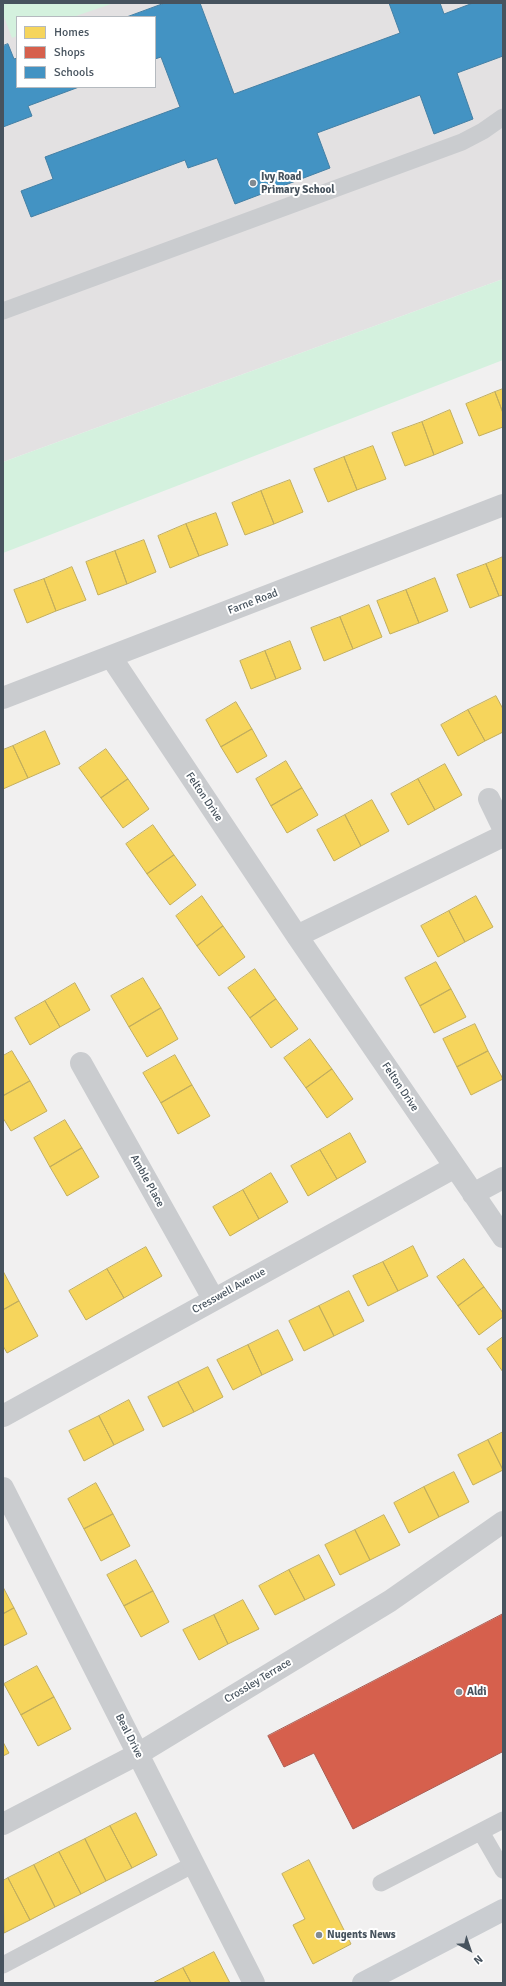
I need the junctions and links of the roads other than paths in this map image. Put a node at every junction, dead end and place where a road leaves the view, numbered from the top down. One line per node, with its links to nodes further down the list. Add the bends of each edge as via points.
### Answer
1 (503, 117): 2 (lane, via 462,142)
2 (3, 311)
3 (503, 505): 4 (street, Farne Road)
4 (111, 657): 5 (street, Farne Road); 9 (street, Felton Drive)
5 (3, 698)
6 (489, 799): 7 (street)
7 (503, 828)
8 (503, 836): 9 (street)
9 (297, 936): 11 (street, Felton Drive)
10 (81, 1063): 15 (street, Amble Place)
11 (455, 1167): 13 (street, Felton Drive); 15 (street, Cresswell Avenue)
12 (503, 1178): 13 (street)
13 (473, 1194): 14 (street, Felton Drive)
14 (503, 1238)
15 (214, 1300): 16 (street, Cresswell Avenue)
16 (3, 1416)
17 (3, 1488): 19 (street, Beal Drive)
18 (503, 1522): 19 (street, Crossley Terrace, via 390,1601)
19 (138, 1754): 21 (street, Crossley Terrace); 23 (street, Beal Drive)
20 (503, 1820): 22 (lane)
21 (3, 1824)
22 (481, 1832): 24 (lane); 25 (lane)
23 (194, 1864): 27 (lane); 28 (street, Beal Drive)
24 (503, 1870)
25 (381, 1884)
26 (503, 1910): 29 (main road)
27 (3, 1965)
28 (254, 1983)
29 (362, 1983)

